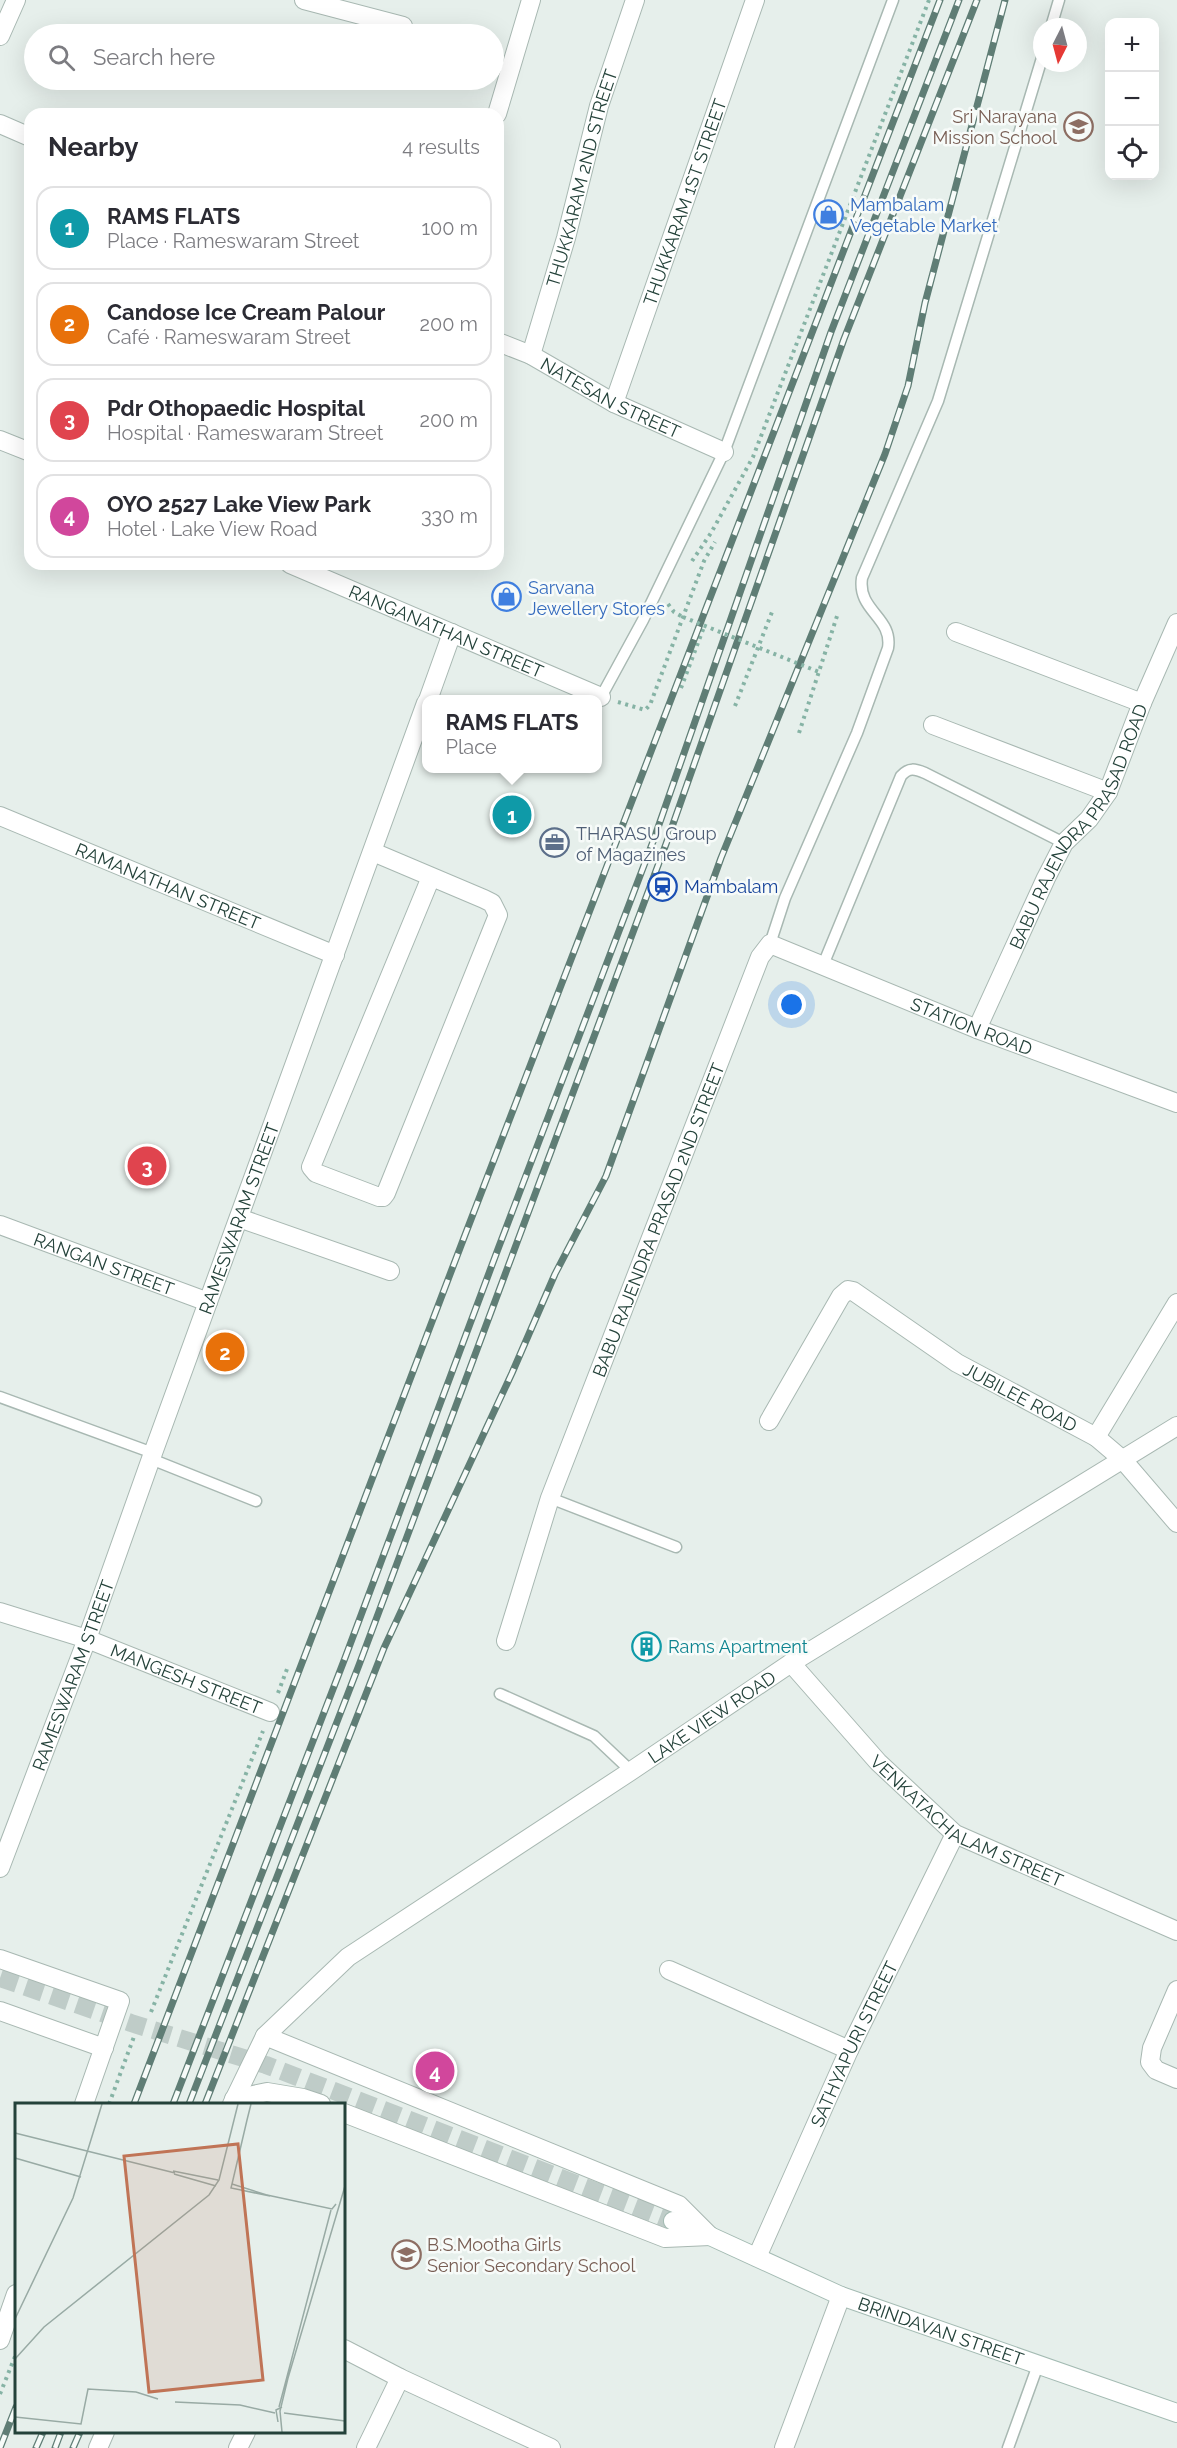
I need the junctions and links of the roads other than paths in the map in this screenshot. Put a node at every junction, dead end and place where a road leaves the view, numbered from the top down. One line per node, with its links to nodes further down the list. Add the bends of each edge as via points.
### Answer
1 (16, 0): 10 (street)
2 (304, 0): 9 (street)
3 (531, 0): 12 (street)
4 (635, 0): 18 (street, THUKKARAM 2ND STREET, via 599,106)
5 (754, 0): 19 (street, THUKKARAM 1ST STREET)
6 (893, 0): 22 (lane)
7 (1059, 0): 8 (lane)
8 (1054, 18)
9 (395, 24)
10 (0, 36)
11 (1038, 72): 38 (lane, via 939,401 862,578 863,600 886,627 888,648)
12 (504, 88)
13 (503, 90): 14 (street)
14 (498, 108)
15 (0, 124): 16 (street)
16 (24, 134)
17 (504, 344): 18 (street, NATESAN STREET)
18 (531, 355): 19 (street, NATESAN STREET)
19 (614, 403): 22 (street, NATESAN STREET)
20 (0, 440): 21 (street)
21 (24, 450)
22 (724, 452): 29 (lane, via 648,610)
23 (304, 570): 26 (street, RANGANATHAN STREET)
24 (1177, 623): 30 (street, BABU RAJENDRA PRASAD ROAD)
25 (956, 632): 30 (street)
26 (452, 633): 27 (street, RAMESWARAM STREET); 28 (street, RANGANATHAN STREET)
27 (429, 695)
28 (595, 695)
29 (601, 695)
30 (1142, 703): 33 (street, BABU RAJENDRA PRASAD ROAD)
31 (422, 715): 36 (street, RAMESWARAM STREET)
32 (933, 725): 33 (street)
33 (1107, 792): 35 (street, BABU RAJENDRA PRASAD ROAD, via 1089,819)
34 (0, 816): 39 (street, RAMANATHAN STREET)
35 (1064, 843): 40 (lane, via 925,773 905,771); 41 (street, BABU RAJENDRA PRASAD ROAD)
36 (373, 852): 37 (street); 39 (street, RAMESWARAM STREET)
37 (431, 878): 37 (street, via 492,903 498,915 386,1193 379,1197 316,1173 311,1167)
38 (770, 944): 40 (street, STATION ROAD); 54 (street, BABU RAJENDRA PRASAD 2ND STREET, via 760,957)
39 (335, 955): 43 (street, RAMESWARAM STREET)
40 (823, 966): 41 (street, STATION ROAD)
41 (977, 1029): 42 (street, STATION ROAD)
42 (1177, 1103)
43 (239, 1218): 45 (street); 46 (street, RAMESWARAM STREET)
44 (0, 1225): 46 (street, RANGAN STREET)
45 (390, 1271)
46 (208, 1302): 52 (street, RAMESWARAM STREET)
47 (1177, 1303): 51 (street)
48 (0, 1396): 52 (lane)
49 (769, 1421): 51 (street, JUBILEE ROAD, via 848,1290 858,1293 957,1363)
50 (1177, 1426): 53 (street, LAKE VIEW ROAD)
51 (1096, 1437): 53 (street, JUBILEE ROAD)
52 (152, 1456): 55 (lane); 59 (street, RAMESWARAM STREET)
53 (1123, 1460): 56 (street, JUBILEE ROAD); 61 (street, LAKE VIEW ROAD)
54 (550, 1498): 57 (lane); 60 (street, BABU RAJENDRA PRASAD 2ND STREET)
55 (256, 1501)
56 (1177, 1523)
57 (676, 1547)
58 (0, 1612): 59 (street, MANGESH STREET)
59 (87, 1639): 63 (street, MANGESH STREET); 66 (street, RAMESWARAM STREET)
60 (506, 1641)
61 (791, 1663): 64 (street, LAKE VIEW ROAD); 65 (street, VENKATACHALAM STREET, via 878,1762)
62 (500, 1694): 64 (lane, via 594,1736)
63 (270, 1712)
64 (631, 1771): 72 (street, LAKE VIEW ROAD, via 348,1957)
65 (955, 1834): 67 (street, VENKATACHALAM STREET); 74 (street, SATHYAPURI STREET)
66 (0, 1868)
67 (1177, 1930)
68 (0, 1959): 73 (street, via 120,2001)
69 (669, 1970): 74 (street)
70 (1177, 1990): 75 (street, via 1152,2048 1150,2062 1156,2070)
71 (0, 2011): 73 (street)
72 (265, 2036): 76 (street); 81 (street, via 679,2205)
73 (104, 2048): 77 (street)
74 (849, 2050): 82 (street, SATHYAPURI STREET)
75 (1177, 2079)
76 (233, 2102): 78 (street, via 267,2092)
77 (84, 2103)
78 (318, 2103)
79 (345, 2113): 81 (street, via 665,2238)
80 (673, 2221): 81 (street, BRINDAVAN STREET)
81 (710, 2236): 82 (street, BRINDAVAN STREET)
82 (757, 2257): 83 (street, BRINDAVAN STREET)
83 (841, 2296): 87 (street, BRINDAVAN STREET); 96 (street)
84 (15, 2297): 85 (street)
85 (0, 2340)
86 (345, 2350): 88 (street)
87 (1038, 2365): 89 (street, BRINDAVAN STREET); 97 (lane)
88 (400, 2378): 94 (street); 95 (street)
89 (1177, 2413)
90 (105, 2433): 92 (street)
91 (246, 2433): 93 (street)
92 (99, 2448)
93 (238, 2448)
94 (366, 2448)
95 (551, 2448)
96 (784, 2448)
97 (1008, 2448)

